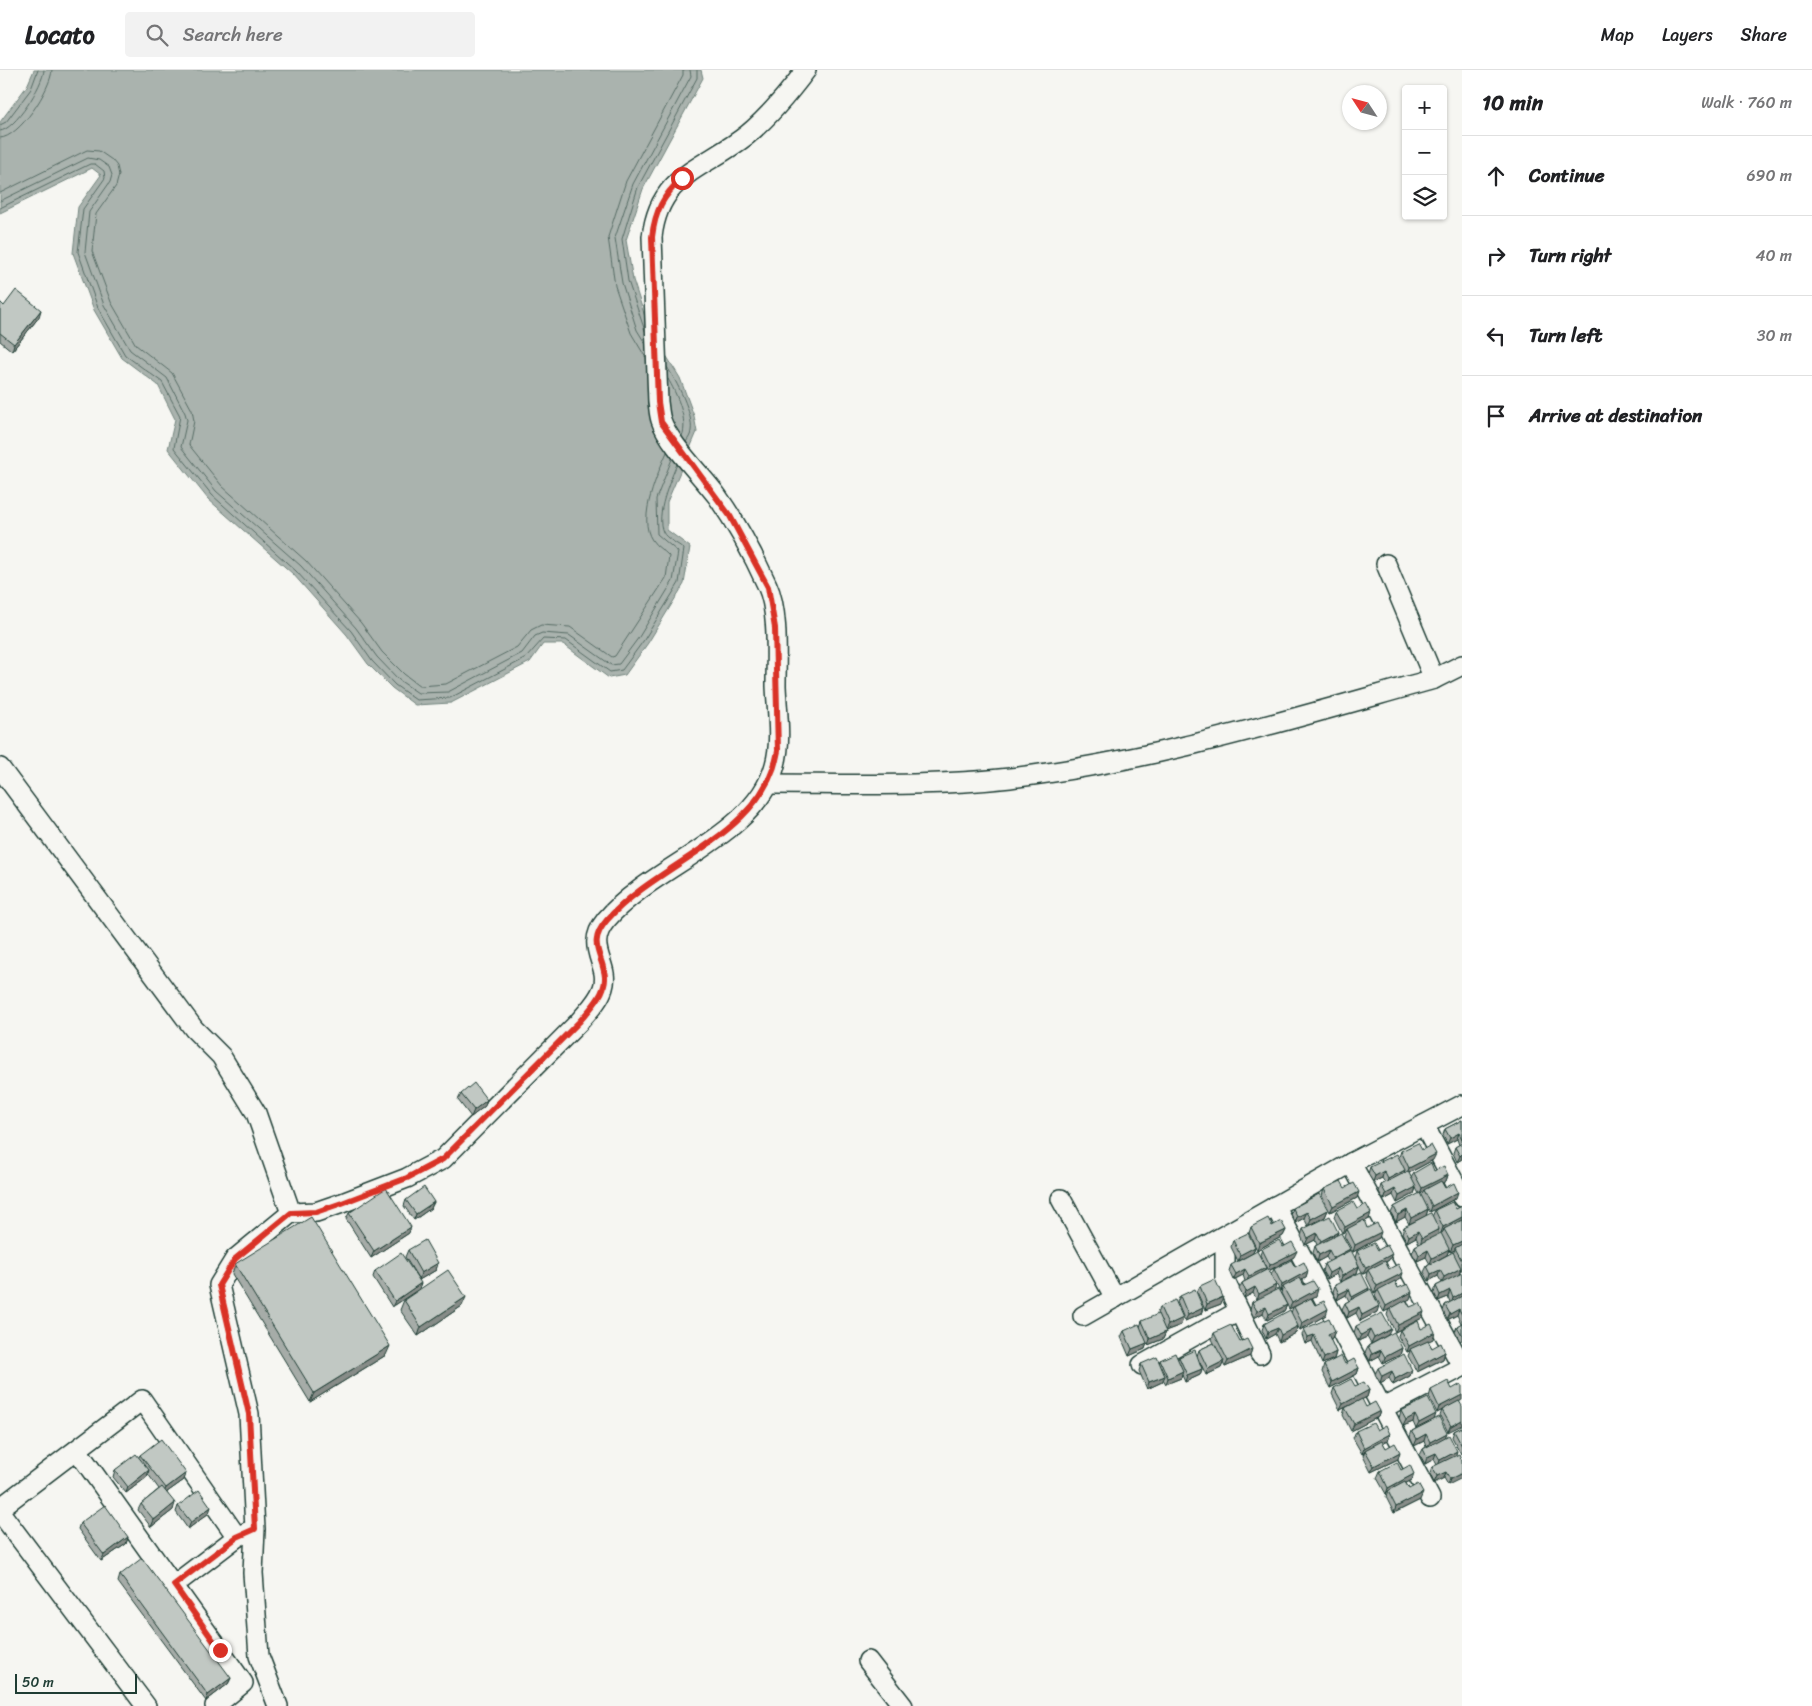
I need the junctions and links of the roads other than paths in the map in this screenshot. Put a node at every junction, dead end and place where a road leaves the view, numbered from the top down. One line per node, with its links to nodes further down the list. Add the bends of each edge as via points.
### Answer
1 (806, 70): 6 (street, via 765,120 669,190 654,217 652,237 661,422 730,516 768,587 775,628 778,751)
2 (1386, 564): 4 (street)
3 (1462, 665): 4 (street)
4 (1434, 678): 6 (street, via 1250,731 1074,769 931,784)
5 (0, 768): 13 (street, via 194,1029 221,1056 256,1113)
6 (768, 784): 13 (street, via 748,811 625,902 606,921 596,947 605,976 595,1003 443,1159 407,1178 342,1203 316,1212)
7 (1462, 1105): 8 (street)
8 (1424, 1125): 9 (street); 10 (street)
9 (1351, 1163): 12 (street); 20 (street)
10 (1462, 1197)
11 (1062, 1199): 15 (street)
12 (1275, 1206): 14 (street); 21 (street)
13 (291, 1213): 26 (street, via 235,1259 219,1285 249,1414)
14 (1243, 1223): 15 (street); 16 (street, via 1224,1240 1225,1281)
15 (1115, 1298): 17 (street)
16 (1239, 1311): 18 (street); 19 (street)
17 (1083, 1316)
18 (1260, 1354)
19 (1142, 1365)
20 (1462, 1367): 21 (street)
21 (1383, 1408): 23 (street)
22 (76, 1450): 24 (street); 27 (street, via 142,1400); 28 (street)
23 (1430, 1498)
24 (0, 1508)
25 (0, 1512): 30 (street)
26 (255, 1529): 27 (street); 32 (street, via 253,1573 259,1656)
27 (237, 1537): 28 (street)
28 (174, 1585): 31 (street, via 243,1683)
29 (868, 1661): 33 (street)
30 (146, 1706)
31 (215, 1706)
32 (278, 1706)
33 (904, 1706)

